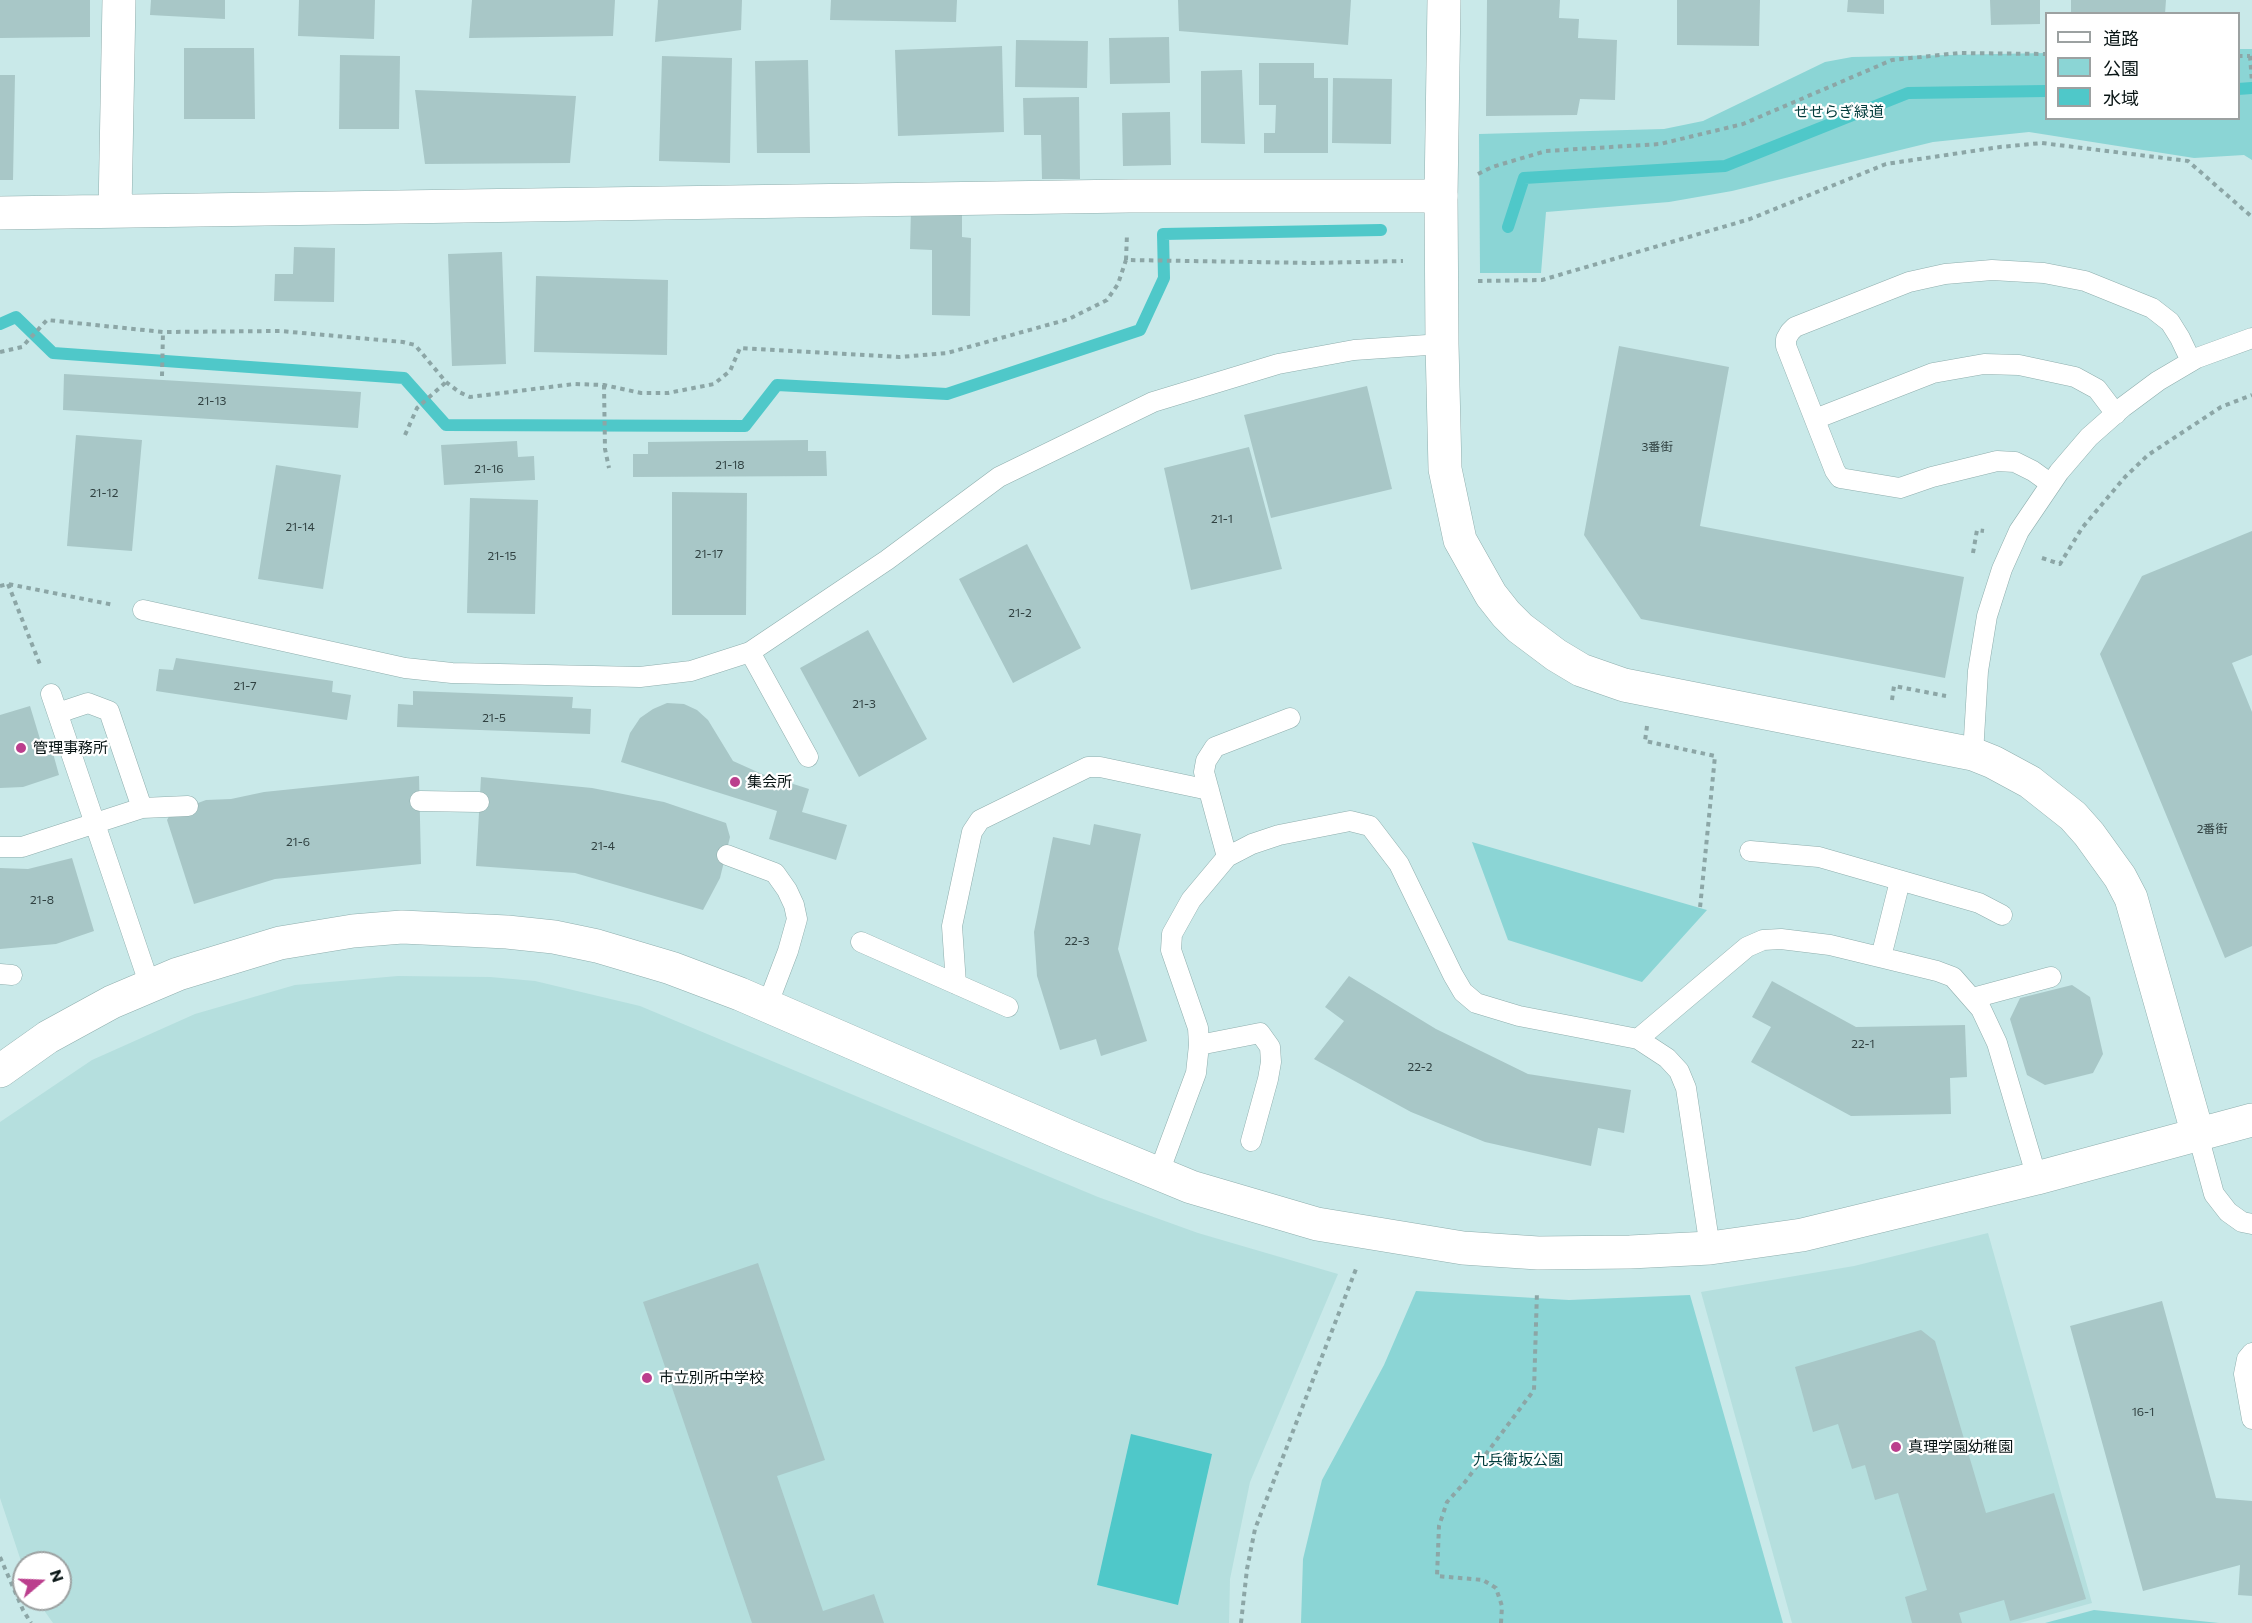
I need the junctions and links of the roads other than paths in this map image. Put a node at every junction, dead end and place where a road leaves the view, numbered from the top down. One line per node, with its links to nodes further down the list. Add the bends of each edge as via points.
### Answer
1 (119, 0): 4 (street)
2 (1444, 0): 3 (street)
3 (1441, 196): 4 (street, via 1129,195); 7 (street)
4 (116, 211): 5 (street)
5 (0, 213)
6 (2252, 338): 8 (lane)
7 (1442, 344): 13 (lane, via 1354,350 1278,364 1153,402 999,477 887,560); 15 (street, via 1445,469 1460,540 1491,596 1537,641 1581,670 1624,685)
8 (2191, 362): 9 (lane); 10 (lane, via 2170,322 2152,308 2085,281 2044,273 1992,270 1946,274 1909,282 1790,332 1786,346)
9 (2115, 414): 10 (lane, via 2097,389 2075,376 2019,365 1984,364 1933,373); 11 (lane, via 2089,437)
10 (1815, 419): 11 (lane, via 1840,478 1900,488 1997,461 2015,462)
11 (2051, 484): 15 (lane, via 2019,531 1987,616 1978,671)
12 (143, 610): 13 (lane, via 405,668 452,673 640,677 691,671)
13 (750, 652): 16 (lane)
14 (1290, 718): 17 (lane, via 1215,747 1204,772)
15 (1973, 754): 41 (street, via 2030,782 2073,816 2120,877 2140,924)
16 (808, 757)
17 (1209, 790): 26 (lane); 32 (lane, via 1089,767 980,820 972,832 952,926)
18 (420, 801): 19 (lane)
19 (479, 802)
20 (188, 806): 21 (lane)
21 (142, 808): 22 (lane); 22 (lane, via 109,711 88,704 54,703)
22 (94, 824): 23 (lane, via 22,847); 33 (lane)
23 (0, 847)
24 (1750, 851): 27 (lane, via 1819,857)
25 (727, 855): 35 (lane, via 775,873 794,905 797,919)
26 (1227, 857): 37 (lane, via 1252,844 1307,828 1350,821 1370,826 1399,864 1463,992 1476,1003 1519,1016); 38 (lane, via 1191,900 1172,934 1171,950 1198,1029)
27 (1900, 881): 28 (lane, via 1979,903); 30 (lane)
28 (2002, 915)
29 (861, 942): 32 (lane)
30 (1881, 957): 34 (lane, via 1953,977); 37 (lane, via 1820,944 1763,940 1747,946)
31 (2050, 977): 34 (lane)
32 (956, 984): 36 (lane)
33 (150, 986): 35 (street, via 280,943 402,927 507,932 597,946 671,968); 39 (street, via 48,1037)
34 (1973, 998): 44 (lane, via 1996,1042)
35 (767, 1006): 43 (street)
36 (1008, 1007)
37 (1638, 1039): 46 (lane, via 1667,1058 1679,1071 1686,1088)
38 (1199, 1045): 42 (lane, via 1260,1033 1270,1047 1268,1079); 43 (lane, via 1196,1072)
39 (0, 1071)
40 (2252, 1120): 41 (street)
41 (2198, 1135): 44 (street); 45 (lane, via 2217,1199 2228,1212)
42 (1251, 1141)
43 (1158, 1175): 46 (street, via 1317,1224 1463,1248 1538,1253)
44 (2037, 1178): 46 (street, via 1844,1227)
45 (2252, 1224)
46 (1710, 1248)
47 (2252, 1353): 48 (lane, via 2244,1374)
48 (2252, 1419)

